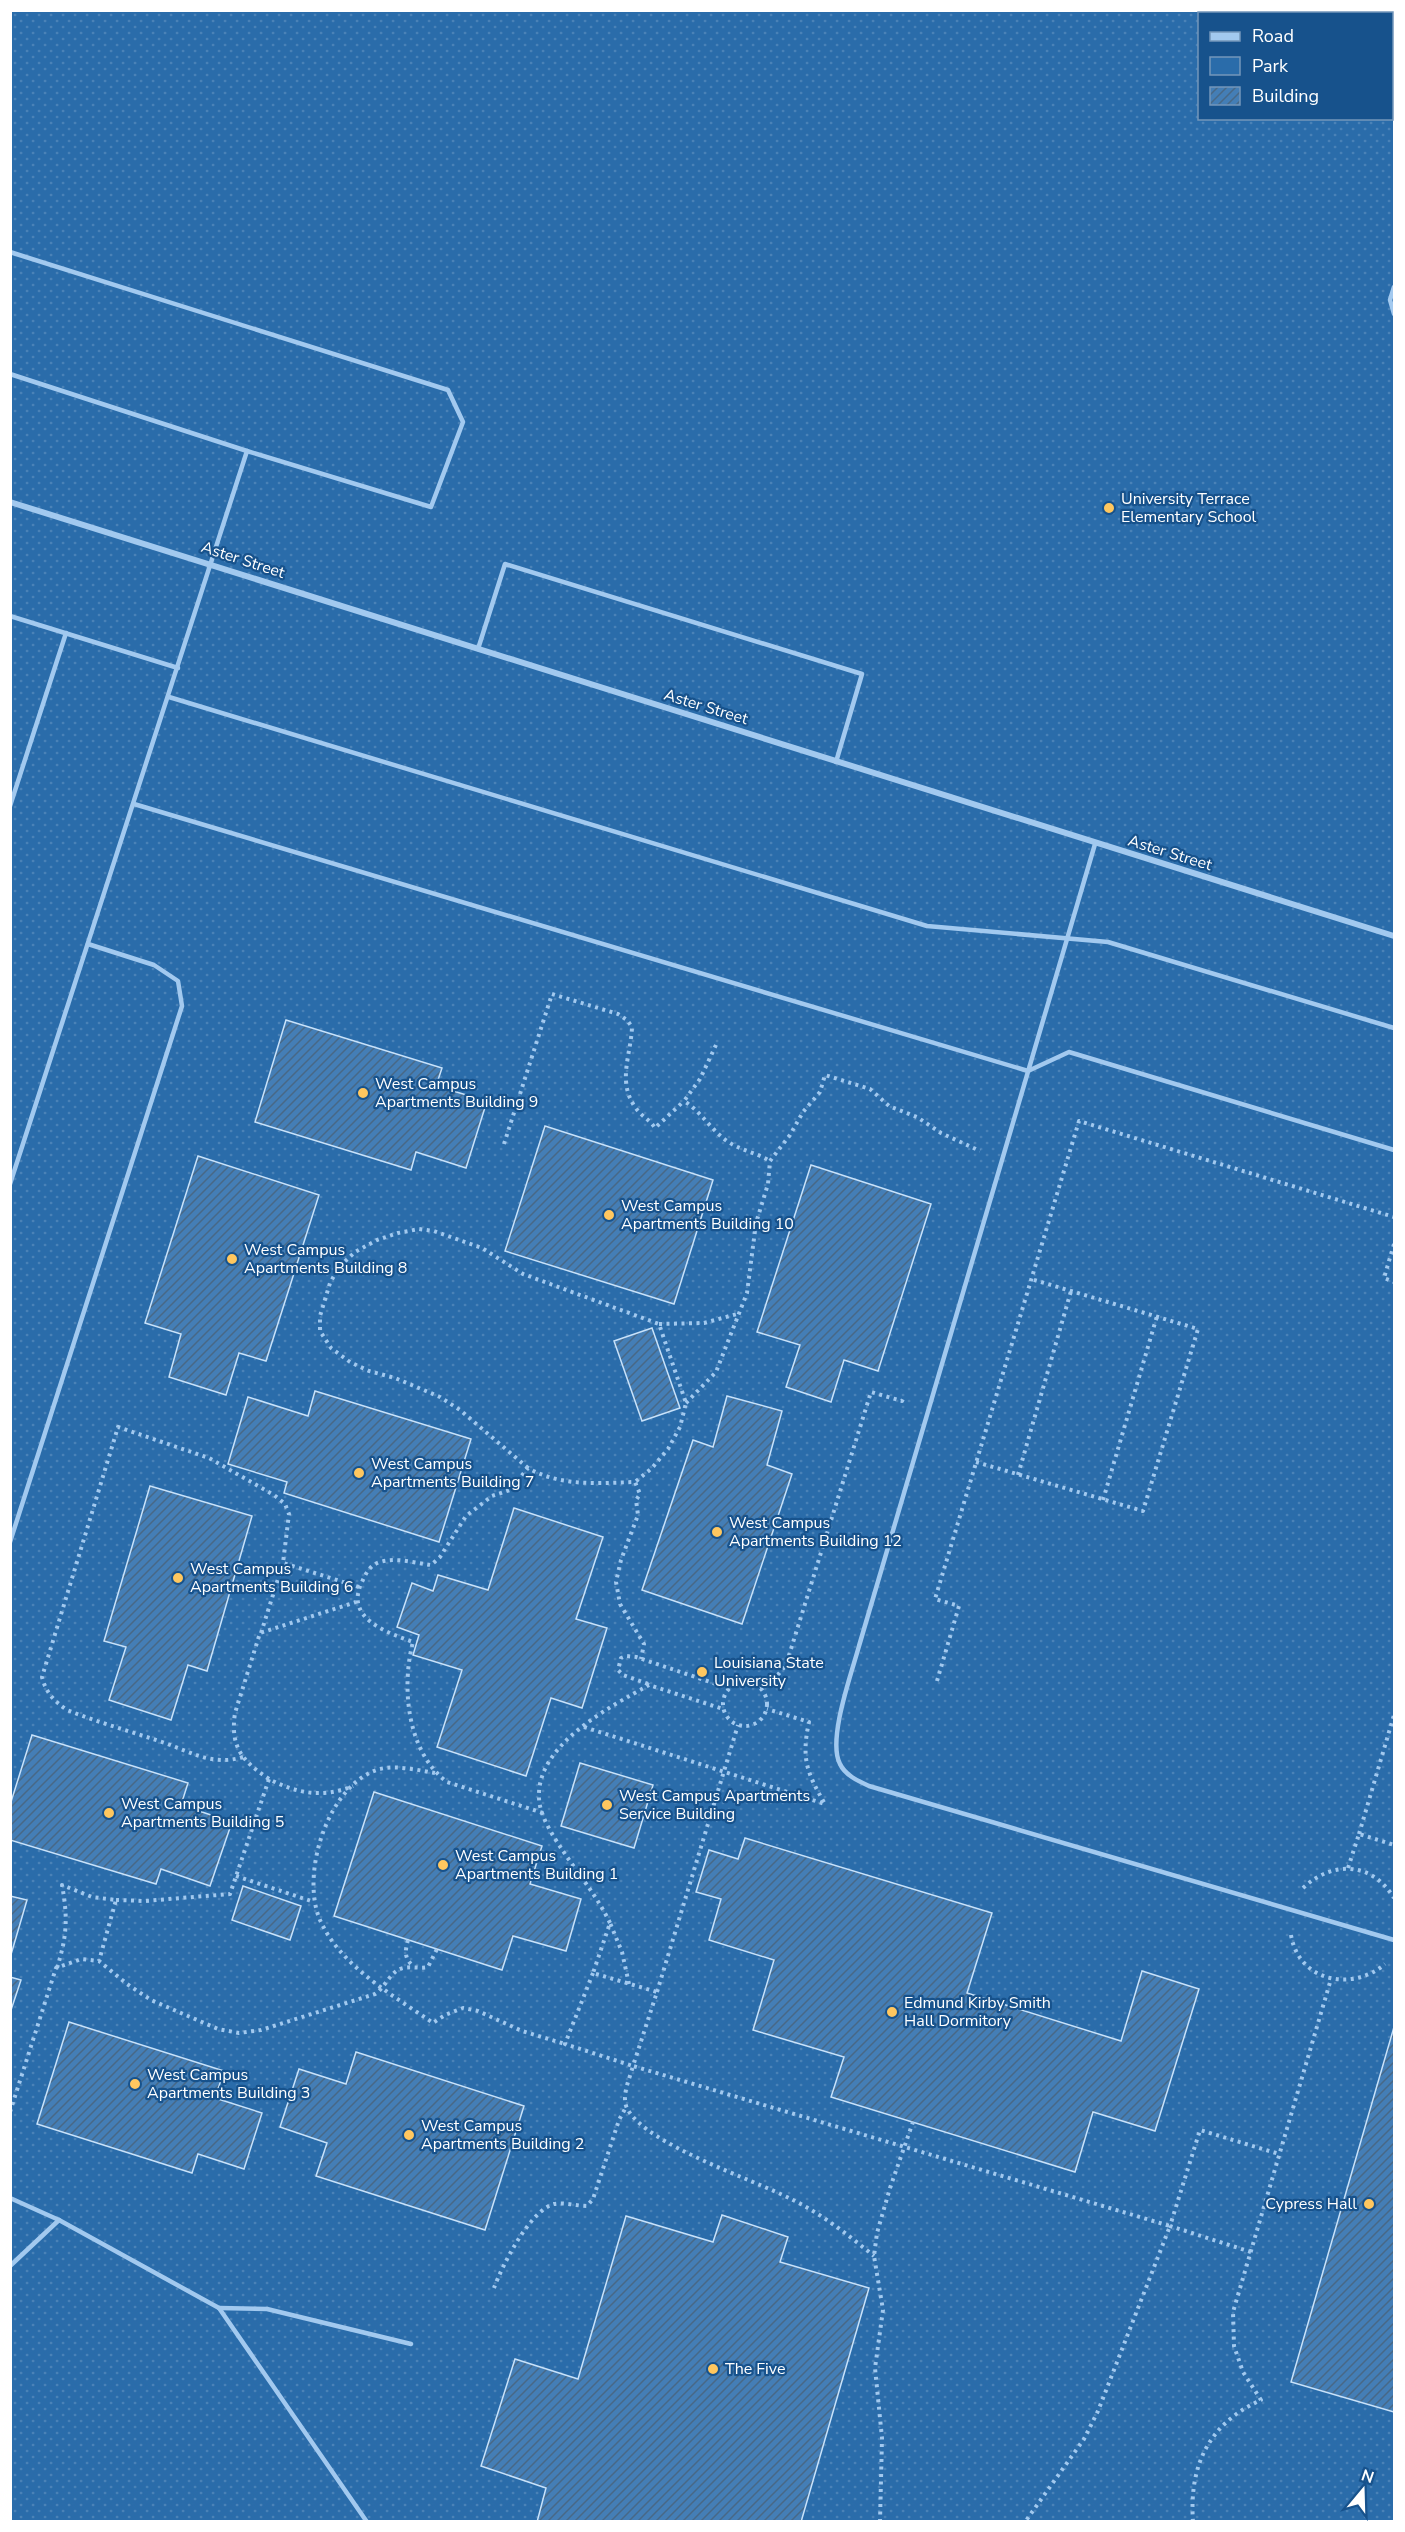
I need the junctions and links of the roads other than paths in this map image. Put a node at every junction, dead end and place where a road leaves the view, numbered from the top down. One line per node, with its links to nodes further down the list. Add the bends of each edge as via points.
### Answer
1 (10, 252): 5 (lane, via 448,390 463,422 431,507)
2 (1395, 287): 3 (lane, via 1390,300)
3 (1395, 314)
4 (10, 374): 5 (lane)
5 (247, 451): 7 (lane)
6 (10, 502): 7 (street, Aster Street)
7 (212, 565): 10 (street, Aster Street); 11 (lane)
8 (10, 616): 9 (lane)
9 (66, 633): 11 (lane); 15 (lane)
10 (478, 649): 13 (street, Aster Street); 13 (lane, via 505,564 862,674)
11 (178, 668): 12 (lane)
12 (169, 697): 14 (lane); 18 (lane, via 927,926)
13 (836, 762): 16 (street, Aster Street)
14 (134, 804): 19 (lane); 21 (lane)
15 (10, 806)
16 (1095, 844): 17 (street, Aster Street); 18 (lane)
17 (1395, 936)
18 (1067, 939): 20 (lane, via 1108,942); 21 (lane)
19 (88, 944): 23 (lane); 25 (lane, via 154,965 178,981 182,1006)
20 (1395, 1028)
21 (1028, 1071): 22 (lane, via 1069,1052); 26 (lane, via 856,1657 836,1742 839,1763 850,1776 869,1786)
22 (1395, 1150)
23 (13, 1169): 24 (lane)
24 (10, 1184)
25 (10, 1542)
26 (1395, 1940)
27 (10, 2198): 28 (lane)
28 (58, 2220): 29 (lane); 30 (lane)
29 (10, 2266)
30 (219, 2308): 31 (lane, via 267,2309); 32 (lane)
31 (411, 2344)
32 (367, 2522)

